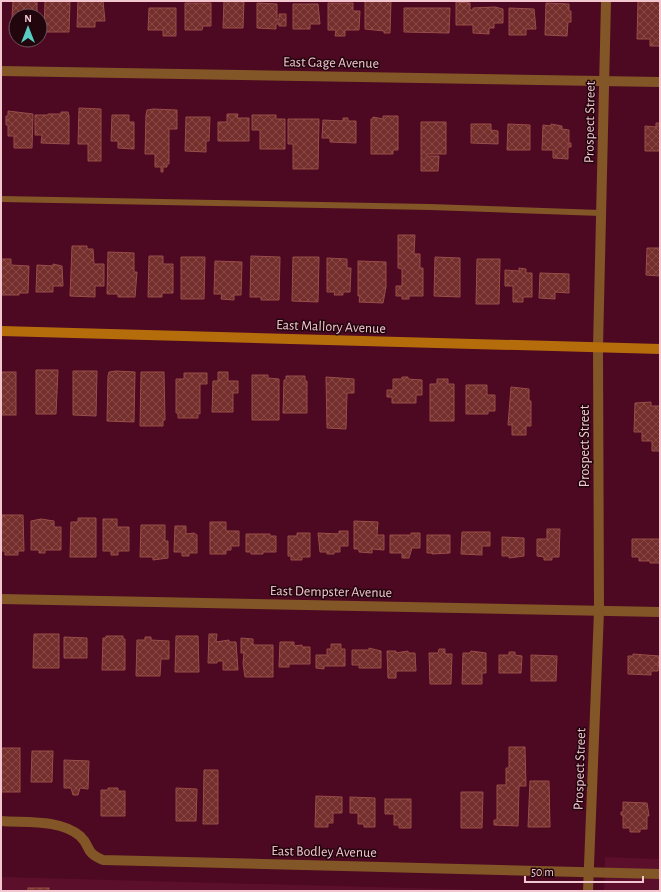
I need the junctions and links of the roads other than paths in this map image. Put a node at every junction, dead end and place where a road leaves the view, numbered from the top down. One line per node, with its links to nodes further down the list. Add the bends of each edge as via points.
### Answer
1 (606, 1): 3 (street, Prospect Street)
2 (1, 71): 3 (street, East Gage Avenue)
3 (604, 81): 4 (street, East Gage Avenue); 6 (street, Prospect Street)
4 (660, 82)
5 (1, 199): 6 (lane)
6 (601, 213): 8 (street, Prospect Street)
7 (1, 331): 8 (main road, East Mallory Avenue)
8 (598, 347): 9 (main road, East Mallory Avenue); 11 (street, Prospect Street)
9 (660, 348)
10 (1, 599): 11 (street, East Dempster Avenue)
11 (599, 610): 12 (street, East Dempster Avenue); 14 (street, Prospect Street)
12 (660, 612)
13 (1, 821): 14 (street, East Bodley Avenue, via 62,825 80,837 90,854 103,860)
14 (589, 872): 15 (street, East Bodley Avenue); 16 (street, Prospect Street)
15 (660, 874)
16 (588, 891)

